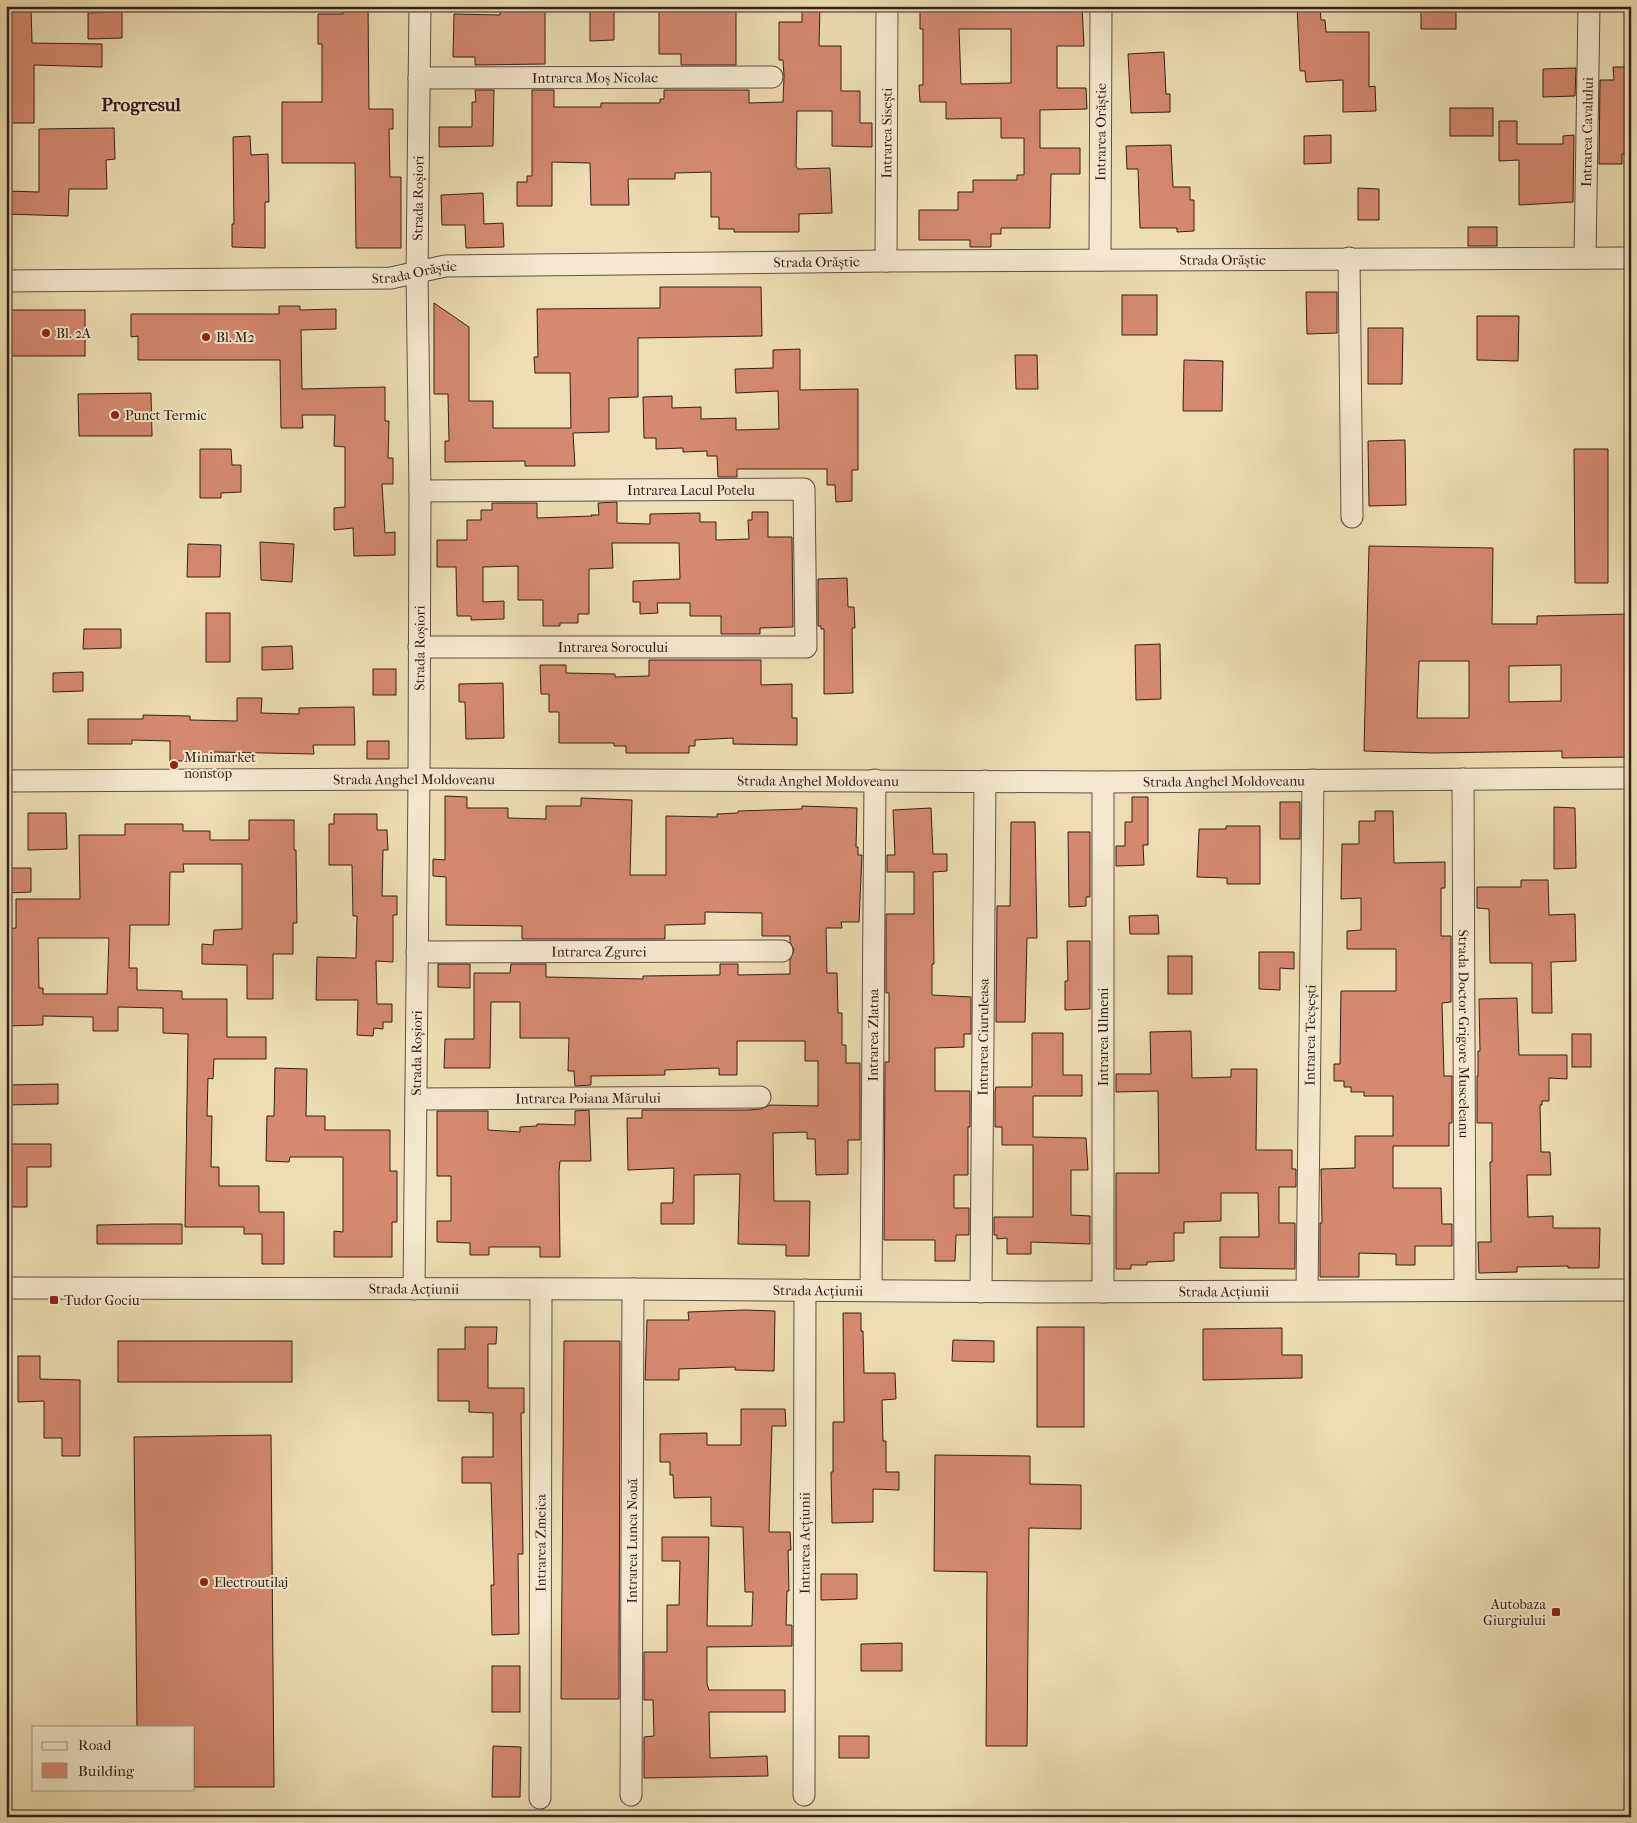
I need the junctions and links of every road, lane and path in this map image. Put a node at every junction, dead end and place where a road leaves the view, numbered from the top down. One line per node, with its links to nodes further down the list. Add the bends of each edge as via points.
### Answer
1 (420, 6): 6 (street, Strada Roșiori)
2 (887, 6): 11 (street, Intrarea Sisești)
3 (1101, 6): 10 (street, Intrarea Orăștie)
4 (1589, 6): 8 (street, Intrarea Cavalului)
5 (772, 77): 6 (street, Intrarea Moș Nicolae)
6 (419, 78): 12 (street, Strada Roșiori)
7 (1349, 258): 8 (street, Strada Orăștie); 10 (street, Strada Orăștie); 15 (street)
8 (1585, 258): 9 (street, Strada Orăștie)
9 (1631, 258)
10 (1100, 260): 11 (street, Strada Orăștie)
11 (886, 261): 12 (street, Strada Orăștie, via 445,266)
12 (418, 273): 13 (street, Strada Orăștie, via 391,278); 14 (street, Strada Roșiori)
13 (6, 281)
14 (420, 491): 16 (street, Strada Roșiori); 17 (street, Intrarea Lacul Potelu, via 804,489)
15 (1352, 517)
16 (419, 647): 17 (street, Intrarea Sorocului); 19 (street, Strada Roșiori)
17 (806, 647)
18 (1631, 778): 20 (street, Strada Anghel Moldoveanu)
19 (419, 779): 21 (street, Strada Anghel Moldoveanu); 23 (street, Strada Anghel Moldoveanu); 27 (street, Strada Roșiori)
20 (1463, 779): 22 (street, Strada Anghel Moldoveanu); 37 (street, Strada Doctor Grigore Musceleanu)
21 (875, 780): 24 (street, Strada Anghel Moldoveanu); 35 (street, Intrarea Zlatna)
22 (1313, 780): 25 (street, Strada Anghel Moldoveanu); 36 (street, Intrarea Tecșești)
23 (6, 781)
24 (985, 781): 25 (street, Strada Anghel Moldoveanu); 39 (street, Intrarea Ciuruleasa)
25 (1103, 782): 40 (street, Intrarea Ulmeni)
26 (782, 951): 27 (street, Intrarea Zgurei)
27 (418, 952): 29 (street, Strada Roșiori)
28 (760, 1098): 29 (street, Intrarea Poiana Mărului)
29 (416, 1099): 31 (street, Strada Roșiori)
30 (6, 1288): 31 (street, Strada Acțiunii)
31 (414, 1289): 33 (street, Strada Acțiunii)
32 (633, 1289): 33 (street, Strada Acțiunii); 34 (street, Strada Acțiunii); 41 (street, Intrarea Lunca Nouă)
33 (541, 1290): 43 (street, Intrarea Zmeica)
34 (805, 1290): 35 (street, Strada Acțiunii); 42 (street, Intrarea Acțiunii)
35 (872, 1290): 39 (street, Strada Acțiunii)
36 (1307, 1290): 37 (street, Strada Acțiunii); 40 (street, Strada Acțiunii)
37 (1465, 1290): 38 (street, Strada Acțiunii)
38 (1631, 1290)
39 (981, 1292): 40 (street, Strada Acțiunii)
40 (1103, 1292)
41 (631, 1795)
42 (804, 1795)
43 (540, 1798)

